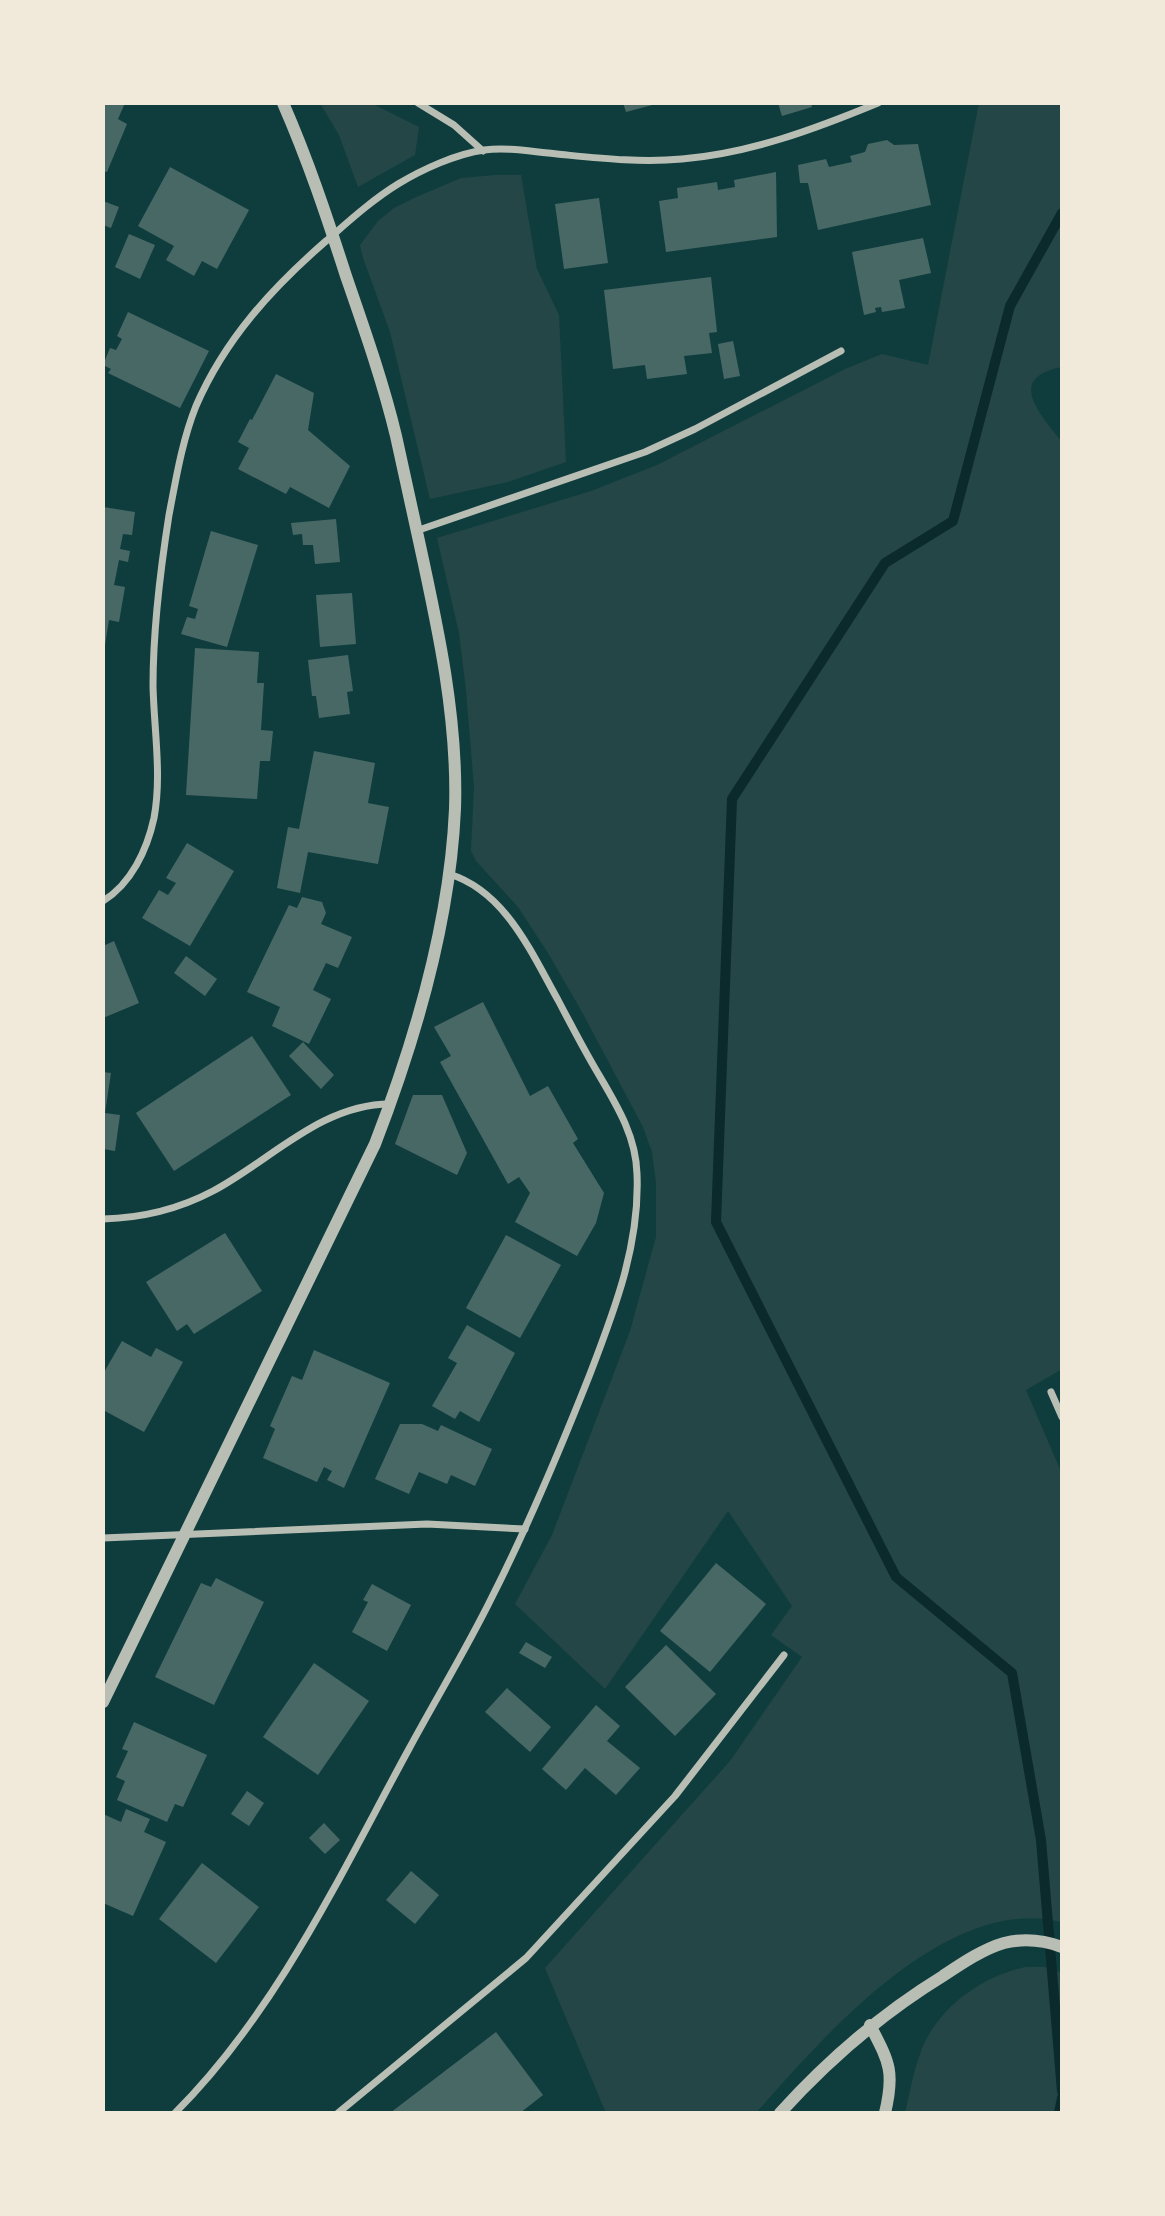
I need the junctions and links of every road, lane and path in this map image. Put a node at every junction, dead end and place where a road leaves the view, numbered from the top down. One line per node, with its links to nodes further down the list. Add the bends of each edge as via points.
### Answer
1 (283, 103): 5 (street)
2 (418, 103): 4 (street)
3 (878, 103): 4 (street, via 740,151 681,159)
4 (483, 150): 5 (street, via 399,183)
5 (333, 235): 7 (street, via 395,434); 9 (street, via 245,323 195,409 174,488 156,607 153,819 133,872)
6 (841, 351): 7 (street, via 645,452)
7 (416, 531): 8 (street, via 439,641 453,747 455,807)
8 (448, 874): 10 (street, via 428,979); 14 (street, via 478,886 517,930 620,1111 637,1158 636,1216 621,1291)
9 (103, 901)
10 (390, 1104): 11 (street, via 367,1105 313,1127 190,1202); 15 (street, via 336,1227)
11 (103, 1219)
12 (1051, 1392): 13 (street)
13 (1062, 1418)
14 (525, 1528): 15 (street, via 427,1524); 21 (street, via 467,1645 295,1954 240,2037)
15 (183, 1536): 16 (street); 18 (street)
16 (103, 1538)
17 (784, 1655): 22 (street, via 676,1796 526,1958)
18 (103, 1702)
19 (1062, 1947): 20 (street, via 1041,1940 998,1946 957,1967)
20 (870, 2025): 23 (street); 24 (street, via 890,2070)
21 (174, 2113)
22 (338, 2113)
23 (780, 2113)
24 (885, 2113)

